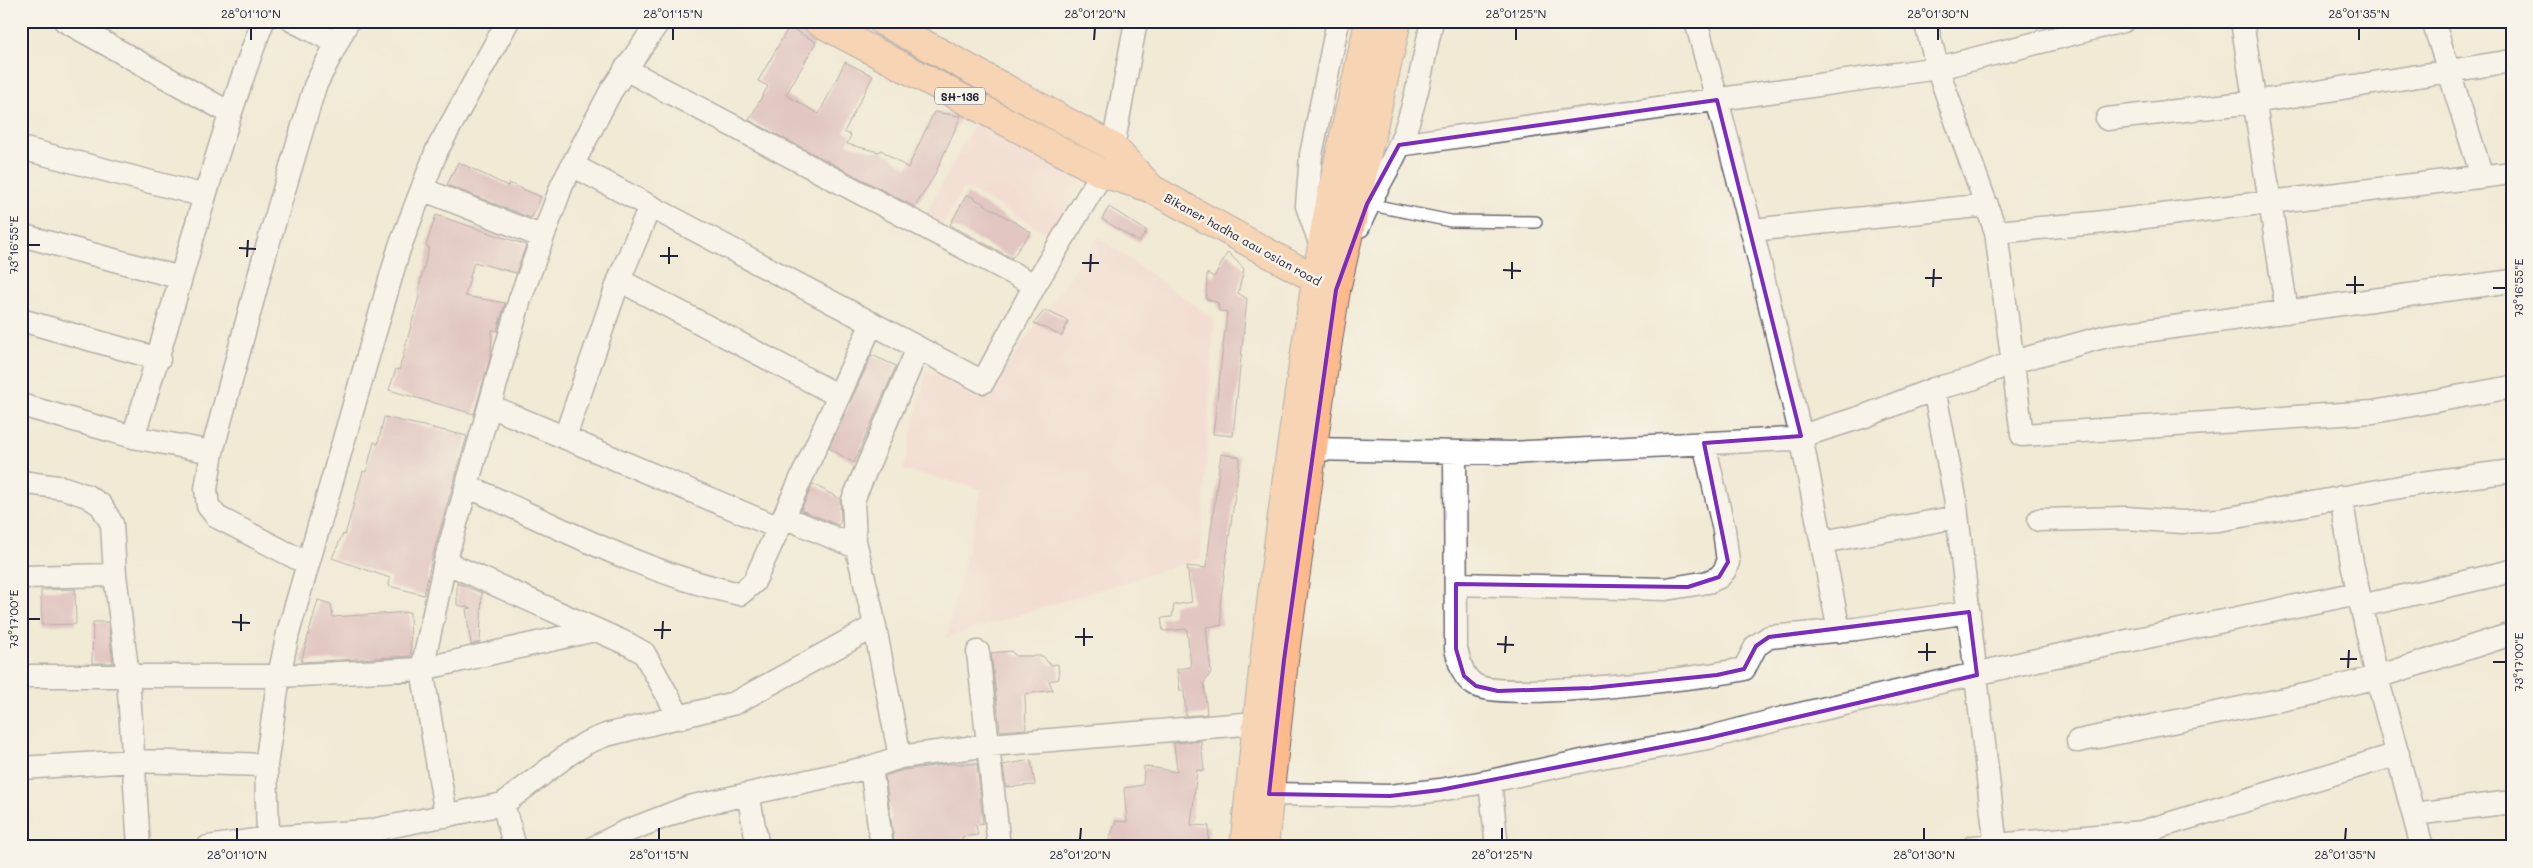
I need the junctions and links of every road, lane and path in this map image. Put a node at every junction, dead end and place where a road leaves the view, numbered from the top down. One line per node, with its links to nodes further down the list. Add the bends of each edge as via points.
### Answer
1 (65, 21): 26 (street)
2 (263, 21): 26 (street)
3 (293, 21): 19 (street)
4 (348, 21): 19 (street)
5 (508, 21): 35 (street, via 437,150)
6 (659, 21): 22 (street)
7 (817, 21): 32 (main road, Bikaner hadha aau osian road / SH-136)
8 (882, 21): 29 (main road, Bikaner hadha aau osian road / SH-136)
9 (1136, 21): 29 (street)
10 (1338, 21): 47 (street, via 1311,155 1307,206)
11 (1369, 21): 47 (main road)
12 (1397, 21): 52 (main road)
13 (1432, 21): 28 (street, via 1410,117)
14 (1696, 21): 24 (street)
15 (1925, 21): 21 (street)
16 (2123, 21): 21 (street)
17 (2242, 21): 25 (street)
18 (2433, 21): 23 (street)
19 (337, 43): 69 (street, via 315,86 265,254)
20 (2512, 61): 23 (street)
21 (1938, 68): 24 (street); 40 (street)
22 (625, 69): 31 (street); 51 (street)
23 (2449, 70): 25 (street); 34 (street)
24 (1717, 100): 28 (street); 43 (street)
25 (2254, 102): 27 (street); 38 (street)
26 (230, 113): 37 (street)
27 (2107, 118)
28 (1399, 145): 39 (street)
29 (1113, 147): 36 (main road, Bikaner hadha aau osian road / SH-136)
30 (21, 148): 37 (street)
31 (572, 165): 41 (street); 46 (street)
32 (1102, 173): 36 (main road, Bikaner hadha aau osian road / SH-136); 51 (street)
33 (2512, 173): 34 (street)
34 (2482, 176): 38 (street)
35 (422, 188): 46 (street); 81 (street, via 399,249)
36 (1150, 188): 52 (main road, Bikaner hadha aau osian road)
37 (205, 196): 48 (street)
38 (2270, 201): 44 (street); 53 (street)
39 (1367, 204): 42 (lane, via 1451,221); 52 (street)
40 (1987, 205): 43 (street); 44 (street)
41 (650, 206): 49 (street); 55 (street)
42 (1536, 222)
43 (1752, 230): 64 (street)
44 (1996, 232): 58 (street)
45 (21, 235): 48 (street)
46 (543, 237): 63 (street, via 520,299)
47 (1322, 249): 52 (main road)
48 (181, 278): 57 (street)
49 (619, 280): 61 (street); 66 (street)
50 (2512, 281): 53 (street)
51 (1035, 285): 56 (street, via 983,382)
52 (1326, 285): 68 (main road); 100 (main road, via 1296,411)
53 (2287, 312): 58 (street, via 2107,336)
54 (21, 320): 57 (street)
55 (872, 323): 56 (street); 61 (street)
56 (918, 348): 79 (street, via 853,500)
57 (159, 359): 65 (street)
58 (2013, 362): 59 (street, via 2022,435 2374,412); 60 (street, via 1972,379)
59 (2512, 388)
60 (1934, 389): 64 (street); 75 (street)
61 (839, 396): 77 (street)
62 (21, 405): 65 (street)
63 (490, 406): 66 (street); 73 (street)
64 (1801, 436): 67 (street); 78 (street)
65 (133, 437): 69 (street)
66 (565, 437): 77 (street)
67 (1704, 443): 70 (street, via 1510,453); 85 (street, via 1728,562 1719,577 1666,589)
68 (1312, 449): 70 (street); 111 (main road)
69 (212, 452): 81 (street, via 206,489 208,506 217,517)
70 (1455, 452): 85 (street)
71 (2512, 471): 74 (street)
72 (21, 482): 83 (street, via 64,488 101,505 112,524)
73 (467, 486): 77 (street, via 657,570 740,594 754,582); 80 (street)
74 (2341, 497): 76 (street, via 2218,520); 86 (street)
75 (1957, 517): 78 (street); 87 (street)
76 (2039, 520)
77 (782, 522): 79 (street)
78 (1822, 542): 90 (street)
79 (856, 547): 88 (street)
80 (445, 562): 89 (street); 93 (street)
81 (308, 564): 97 (street)
82 (2512, 571): 86 (street)
83 (115, 575): 84 (street); 96 (street)
84 (21, 577)
85 (1456, 584): 90 (street, via 1456,650 1464,676 1476,686 1498,691 1591,688 1717,675 1744,668 1756,646 1769,637)
86 (2360, 600): 94 (street, via 2032,661); 98 (street)
87 (1969, 612): 90 (street); 94 (street)
88 (875, 626): 99 (street, via 735,703); 104 (street)
89 (595, 630): 93 (street); 99 (street, via 644,653)
90 (1839, 630)
91 (2512, 634): 98 (street)
92 (978, 652): 102 (street)
93 (422, 669): 97 (street); 115 (street)
94 (1977, 675): 109 (street, via 1708,738); 119 (street)
95 (21, 676): 96 (street)
96 (128, 676): 97 (street); 105 (street)
97 (279, 676): 106 (street)
98 (2377, 677): 101 (street, via 2315,693); 103 (street)
99 (680, 718): 113 (street, via 606,735 586,743)
100 (1256, 723): 102 (street); 127 (main road)
101 (2078, 741)
102 (990, 745): 104 (street); 126 (street)
103 (2398, 754): 114 (street); 118 (street)
104 (900, 757): 107 (street)
105 (134, 761): 106 (street); 108 (street); 120 (street)
106 (266, 765): 116 (street)
107 (871, 767): 110 (street); 125 (street)
108 (21, 768)
109 (1490, 781): 111 (street, via 1390,796); 129 (street)
110 (748, 794): 123 (street, via 689,807); 124 (street)
111 (1269, 794): 128 (main road)
112 (2512, 802): 114 (street)
113 (503, 804): 115 (street); 122 (street)
114 (2414, 814): 131 (street)
115 (446, 816): 117 (street)
116 (268, 838): 117 (street); 121 (street)
117 (369, 839)
118 (2106, 841): 119 (street)
119 (1996, 846): 130 (street)
120 (139, 847)
121 (208, 847)
122 (515, 847)
123 (595, 847)
124 (758, 847)
125 (882, 847)
126 (999, 847)
127 (1244, 847)
128 (1264, 847)
129 (1497, 847)
130 (1973, 847)
131 (2422, 847)

